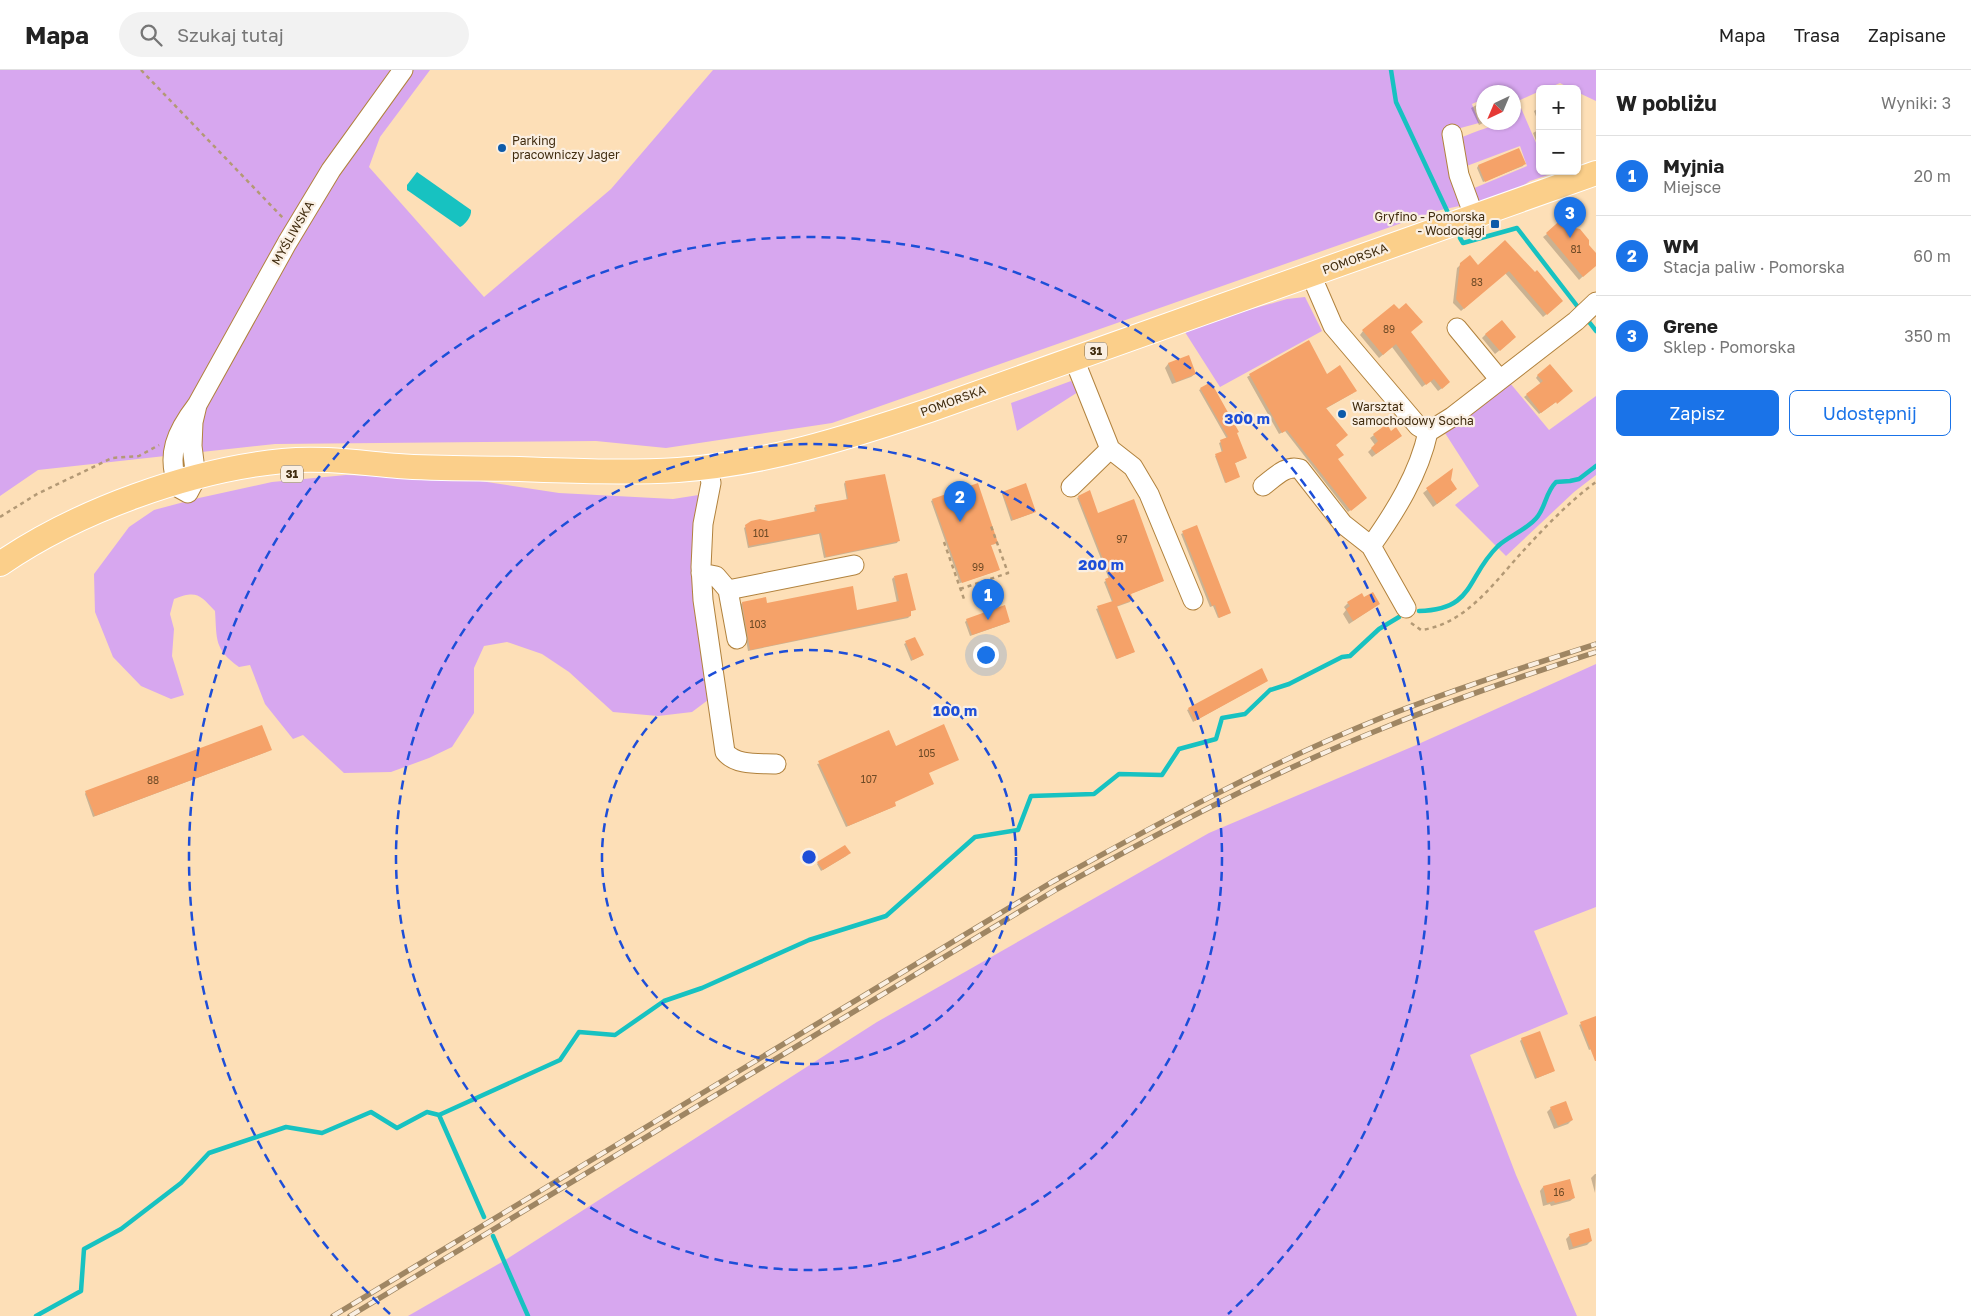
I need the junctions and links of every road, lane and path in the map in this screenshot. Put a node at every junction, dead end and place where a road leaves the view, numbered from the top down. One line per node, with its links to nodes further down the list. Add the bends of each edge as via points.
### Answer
1 (141, 70): 6 (path)
2 (403, 70): 6 (street, MYŚLIWSKA, via 351,140)
3 (1452, 134): 5 (street, via 1460,176)
4 (1596, 172): 5 (main road, POMORSKA / 31)
5 (1474, 216): 7 (main road, POMORSKA / 31)
6 (294, 230): 12 (street, MYŚLIWSKA)
7 (1311, 274): 10 (main road, POMORSKA / 31); 13 (street, POMORSKA, via 1333,326 1407,414)
8 (1596, 302): 11 (street)
9 (1456, 328): 11 (street)
10 (1074, 359): 15 (street); 16 (main road, POMORSKA / 31, via 835,441 775,456)
11 (1500, 380): 13 (street)
12 (196, 405): 14 (street, MYŚLIWSKA); 18 (street, MYŚLIWSKA)
13 (1428, 432): 24 (street, via 1419,462 1393,514)
14 (176, 438): 18 (street, MYŚLIWSKA, via 174,447); 21 (path, via 138,456 112,458 37,494)
15 (1110, 449): 20 (street); 32 (street, via 1133,467 1149,494)
16 (708, 467): 18 (main road, POMORSKA / 31, via 629,472 398,466 284,474 231,484); 27 (street, via 711,483 703,524)
17 (1596, 482): 33 (path, via 1582,492 1470,608 1449,622 1421,630 1412,625)
18 (187, 484): 25 (main road, 31, via 99,511); 28 (main road, 31, via 43,553)
19 (1263, 486): 24 (street, via 1286,469 1294,467 1300,470 1343,524)
20 (1071, 487)
21 (0, 517)
22 (991, 526): 29 (path, via 1008,573)
23 (944, 542): 29 (path)
24 (1371, 546): 33 (street)
25 (0, 564)
26 (854, 564): 30 (street)
27 (701, 573): 30 (street, via 716,576); 35 (street, via 706,632 725,752 739,761)
28 (0, 580)
29 (960, 589): 31 (path)
30 (728, 590): 34 (street)
31 (964, 599)
32 (1193, 600)
33 (1406, 608)
34 (737, 639)
35 (776, 764)

